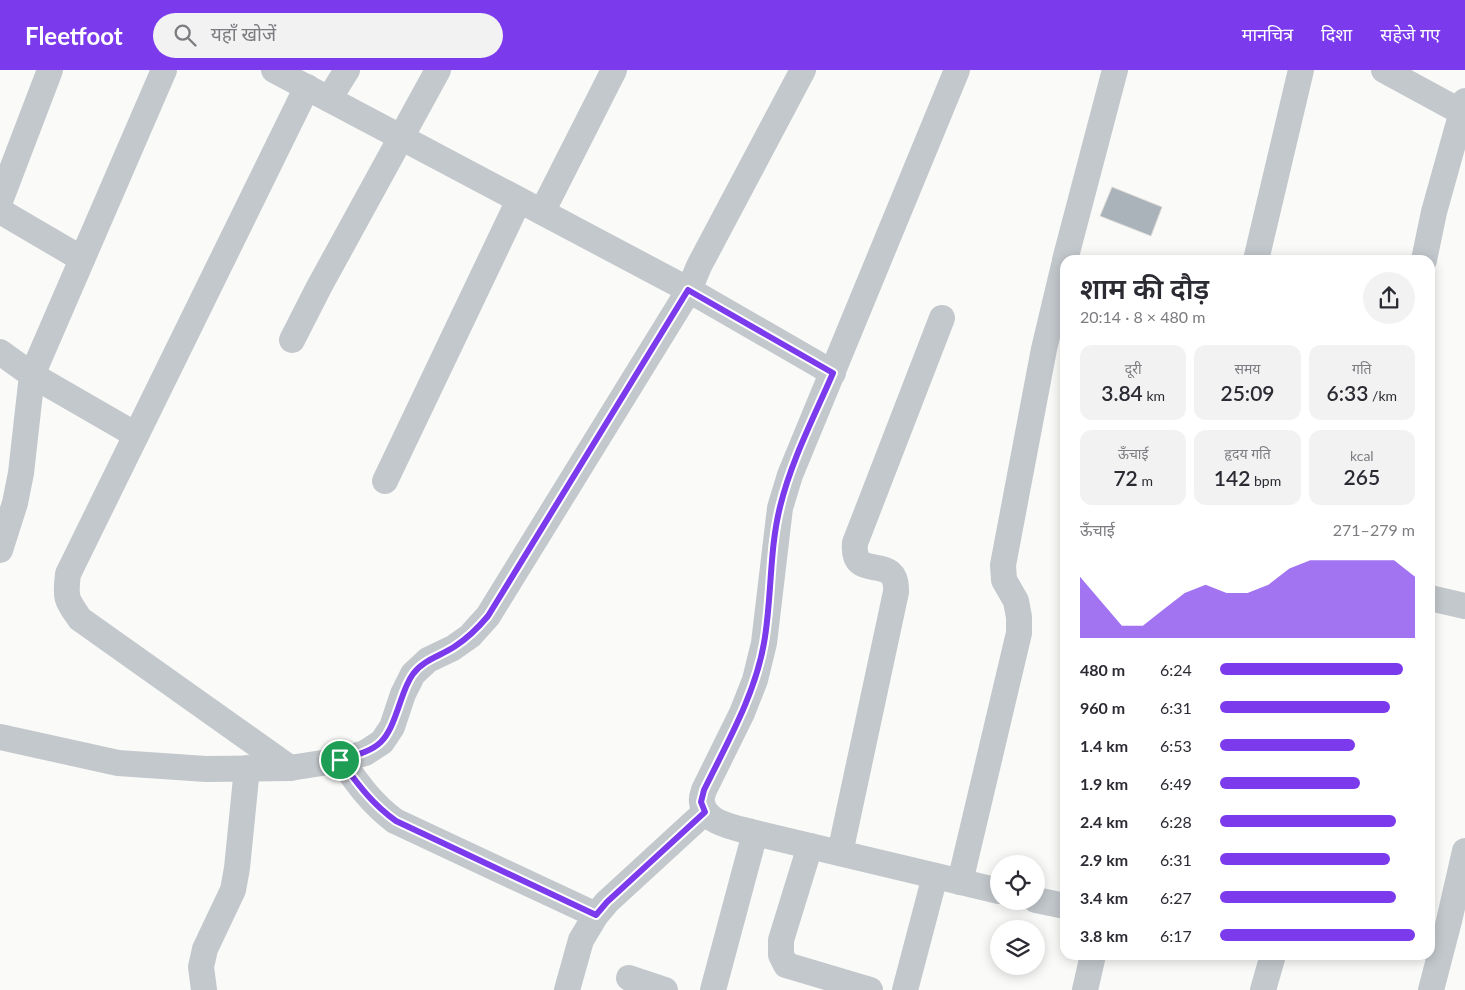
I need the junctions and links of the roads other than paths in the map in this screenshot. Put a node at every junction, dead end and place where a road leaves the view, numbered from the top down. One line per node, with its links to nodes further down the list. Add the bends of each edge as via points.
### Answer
1 (50, 70): 16 (street)
2 (164, 70): 22 (street)
3 (274, 70): 12 (street)
4 (347, 70): 12 (street)
5 (438, 70): 14 (street)
6 (614, 70): 18 (street)
7 (803, 70): 24 (street)
8 (957, 70): 28 (street)
9 (1115, 70): 19 (street)
10 (1301, 70): 20 (street)
11 (1384, 70): 13 (street)
12 (318, 93): 14 (street); 30 (street)
13 (1464, 109): 21 (street)
14 (401, 138): 15 (street); 26 (street)
15 (519, 200): 18 (street); 31 (street)
16 (0, 201)
17 (0, 211): 22 (street)
18 (542, 212): 24 (street)
19 (1067, 255)
20 (1257, 255)
21 (1425, 255)
22 (82, 259): 29 (street)
23 (1060, 282): 44 (street, via 1003,565 1004,580 1016,601 1019,633)
24 (688, 290): 28 (street); 36 (street, via 488,616 470,636 428,660 413,674 382,742 365,753)
25 (942, 318): 43 (street, via 855,543 856,560 893,574 896,592)
26 (292, 340)
27 (0, 352): 29 (street)
28 (833, 373): 39 (street, via 790,475 780,508 760,662 742,713 704,790 701,802)
29 (32, 374): 30 (street); 32 (street, via 21,473)
30 (136, 435): 38 (street, via 68,574 65,593 70,605 80,619)
31 (385, 481)
32 (0, 550)
33 (1435, 599): 34 (street)
34 (1465, 606)
35 (0, 738): 37 (street, via 118,763 206,769)
36 (340, 760): 38 (street); 48 (street, via 379,809 396,821)
37 (248, 768): 38 (street); 53 (street, via 233,890 205,950 201,967)
38 (290, 768)
39 (705, 812): 40 (street, via 715,820); 48 (street)
40 (755, 833): 41 (street); 56 (street)
41 (810, 846): 43 (street); 57 (street, via 781,940 781,954 786,965)
42 (1465, 851): 49 (street)
43 (840, 853): 44 (street)
44 (948, 879): 45 (street); 58 (street)
45 (990, 889)
46 (1045, 902): 47 (street)
47 (1060, 905)
48 (596, 915): 54 (street, via 581,940)
49 (1457, 924): 61 (street)
50 (1093, 960): 59 (street)
51 (1271, 960): 60 (street)
52 (629, 978): 55 (street)
53 (204, 990)
54 (567, 990)
55 (665, 990)
56 (713, 990)
57 (870, 990)
58 (904, 990)
59 (1085, 990)
60 (1262, 990)
61 (1431, 990)

